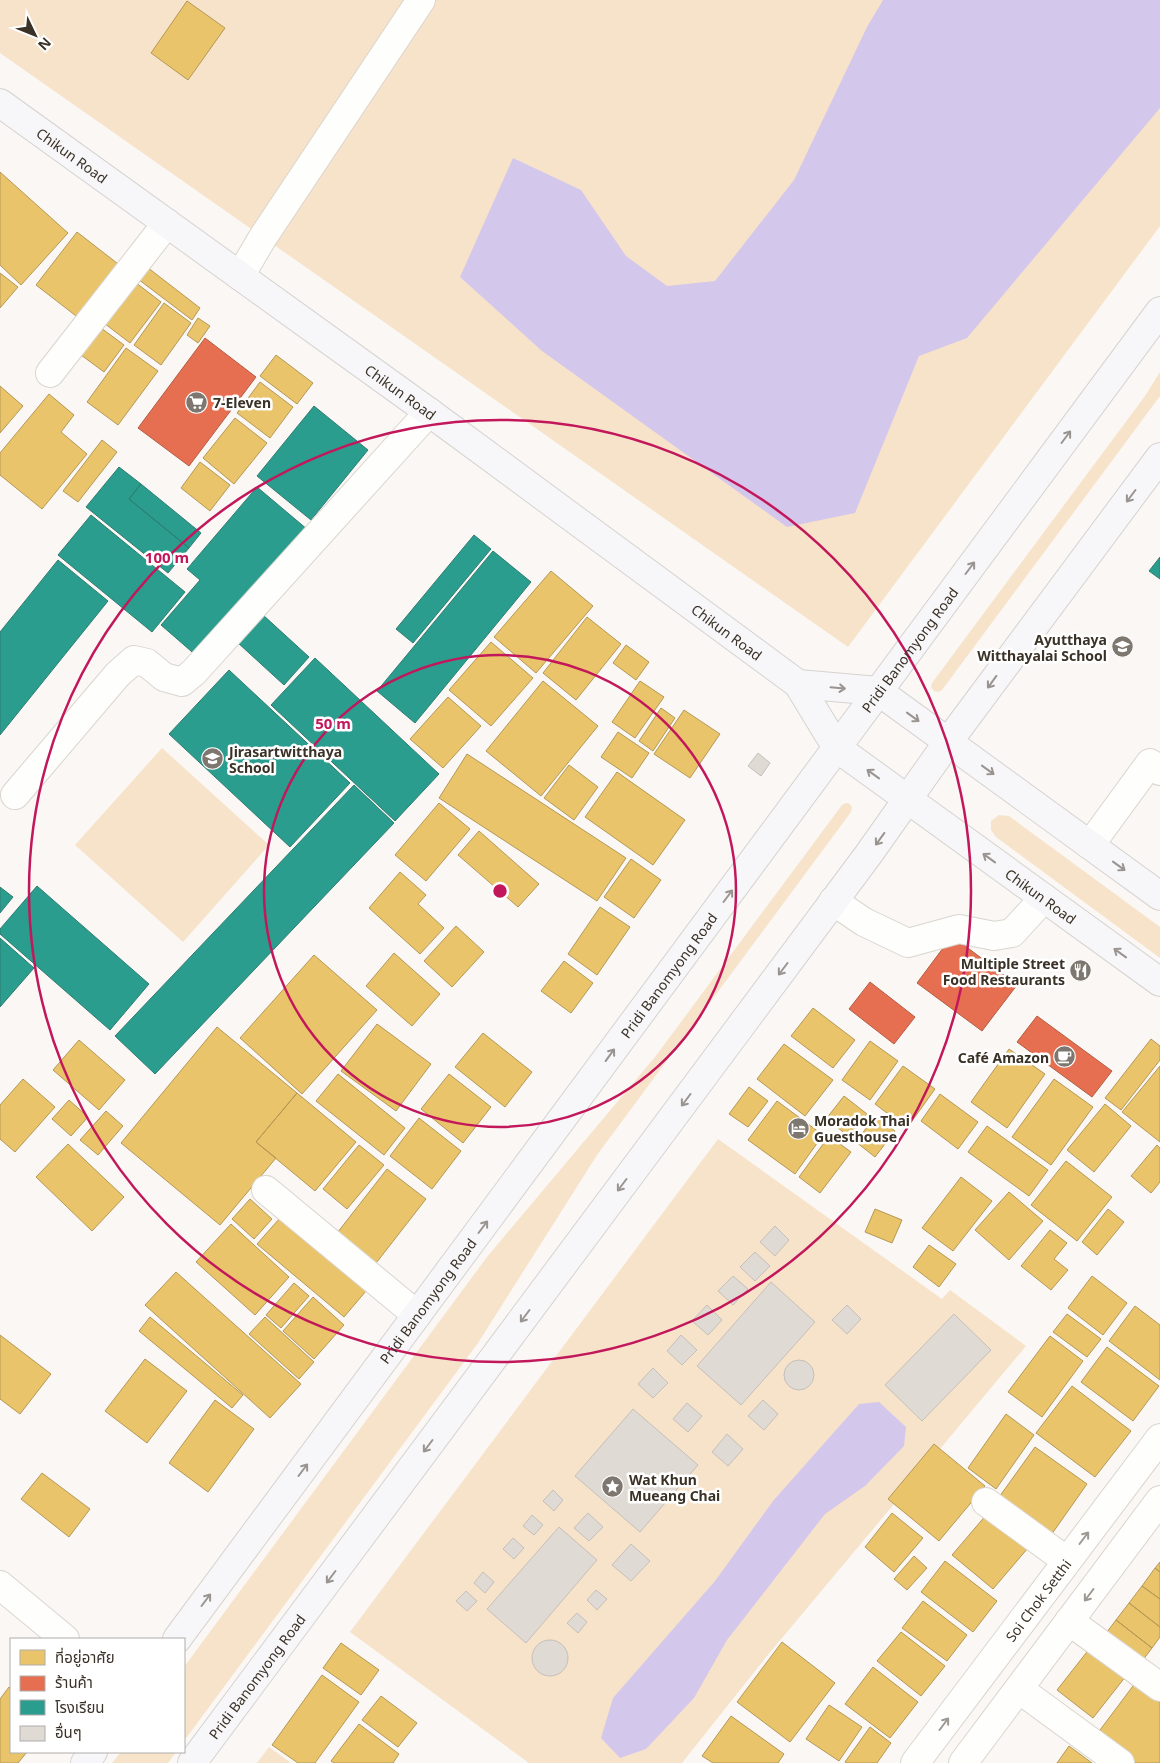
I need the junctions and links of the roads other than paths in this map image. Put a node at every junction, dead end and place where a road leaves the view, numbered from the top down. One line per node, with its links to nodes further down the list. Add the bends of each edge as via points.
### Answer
1 (421, 0): 4 (street)
2 (0, 103): 3 (main road, Chikun Road)
3 (166, 223): 4 (main road, Chikun Road); 6 (street)
4 (240, 276): 7 (main road, Chikun Road)
5 (1160, 311): 10 (main road, Pridi Banomyong Road, one-way to 5)
6 (50, 372)
7 (429, 412): 9 (main road, Chikun Road); 14 (street, via 194,672 182,682 164,677 147,663 134,660 118,674)
8 (1160, 457): 11 (main road, Pridi Banomyong Road, one-way to 11)
9 (798, 684): 10 (main road, one-way to 10); 12 (main road, Chikun Road)
10 (878, 691): 11 (main road, one-way to 11); 12 (main road, Pridi Banomyong Road)
11 (948, 742): 15 (main road, Pridi Banomyong Road); 16 (main road, one-way to 16)
12 (838, 748): 15 (main road, Chikun Road, one-way to 12); 22 (main road, Pridi Banomyong Road, one-way to 12)
13 (1160, 771): 16 (street, via 1150,763)
14 (16, 795)
15 (908, 800): 18 (main road, Chikun Road, one-way to 15); 19 (main road, Pridi Banomyong Road, one-way to 19)
16 (1090, 845): 17 (main road, one-way to 17)
17 (1160, 896)
18 (1044, 898): 19 (street, via 1012,933 994,936 959,928 908,943 864,922); 20 (main road, Chikun Road, one-way to 18)
19 (834, 901): 33 (main road, Pridi Banomyong Road, one-way to 33)
20 (1160, 982)
21 (266, 1190): 22 (street)
22 (417, 1315): 30 (main road, Pridi Banomyong Road, one-way to 22)
23 (1160, 1438): 26 (street, Soi Chok Setthi, one-way to 23)
24 (1160, 1500): 28 (street, one-way to 28)
25 (986, 1502): 26 (street)
26 (1067, 1561): 34 (street, Soi Chok Setthi, one-way to 26)
27 (0, 1585): 29 (street)
28 (1069, 1621): 31 (street); 32 (street)
29 (64, 1638)
30 (178, 1638)
31 (1160, 1687)
32 (1019, 1689): 35 (street); 36 (street)
33 (192, 1763)
34 (915, 1763)
35 (963, 1763)
36 (1120, 1763)

